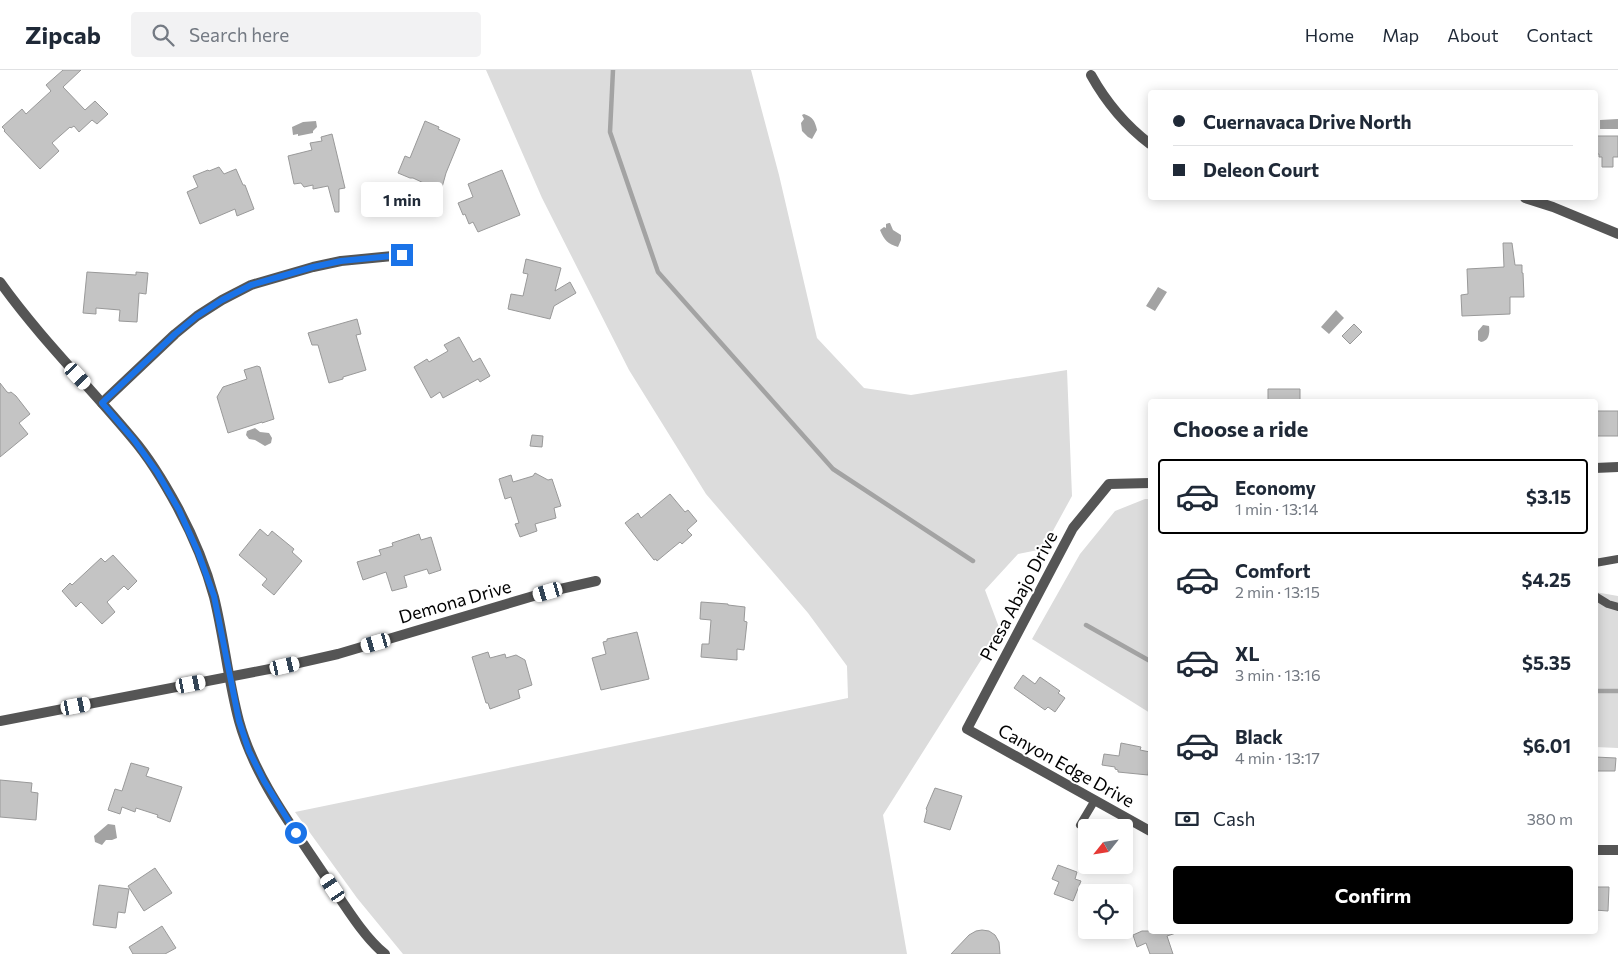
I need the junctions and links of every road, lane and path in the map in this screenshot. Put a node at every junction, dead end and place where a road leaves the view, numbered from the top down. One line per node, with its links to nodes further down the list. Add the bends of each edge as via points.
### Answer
1 (1090, 75): 2 (street, via 1119,116)
2 (1148, 142)
3 (1531, 200): 4 (street)
4 (1618, 234)
5 (402, 255): 7 (street, via 341,261 251,285 197,316)
6 (0, 282): 7 (street, via 18,308)
7 (102, 403): 16 (street, via 134,440 179,510 214,596)
8 (1618, 467): 9 (street)
9 (1598, 468)
10 (1148, 483): 18 (street, Presa Abajo Drive, via 1109,484 1073,528)
11 (1618, 560): 12 (lane)
12 (1598, 563)
13 (596, 580): 16 (street, Demona Drive, via 338,654)
14 (1598, 598): 15 (lane)
15 (1618, 607)
16 (229, 676): 17 (street, Demona Drive); 26 (street, via 249,751 264,781 342,902)
17 (0, 721)
18 (967, 729): 19 (street, Canyon Edge Drive)
19 (1095, 800): 20 (lane); 21 (street, Canyon Edge Drive)
20 (1084, 819)
21 (1128, 819)
22 (1133, 822): 23 (street, Canyon Edge Drive)
23 (1148, 830)
24 (1598, 850): 25 (street)
25 (1618, 850)
26 (385, 954)

